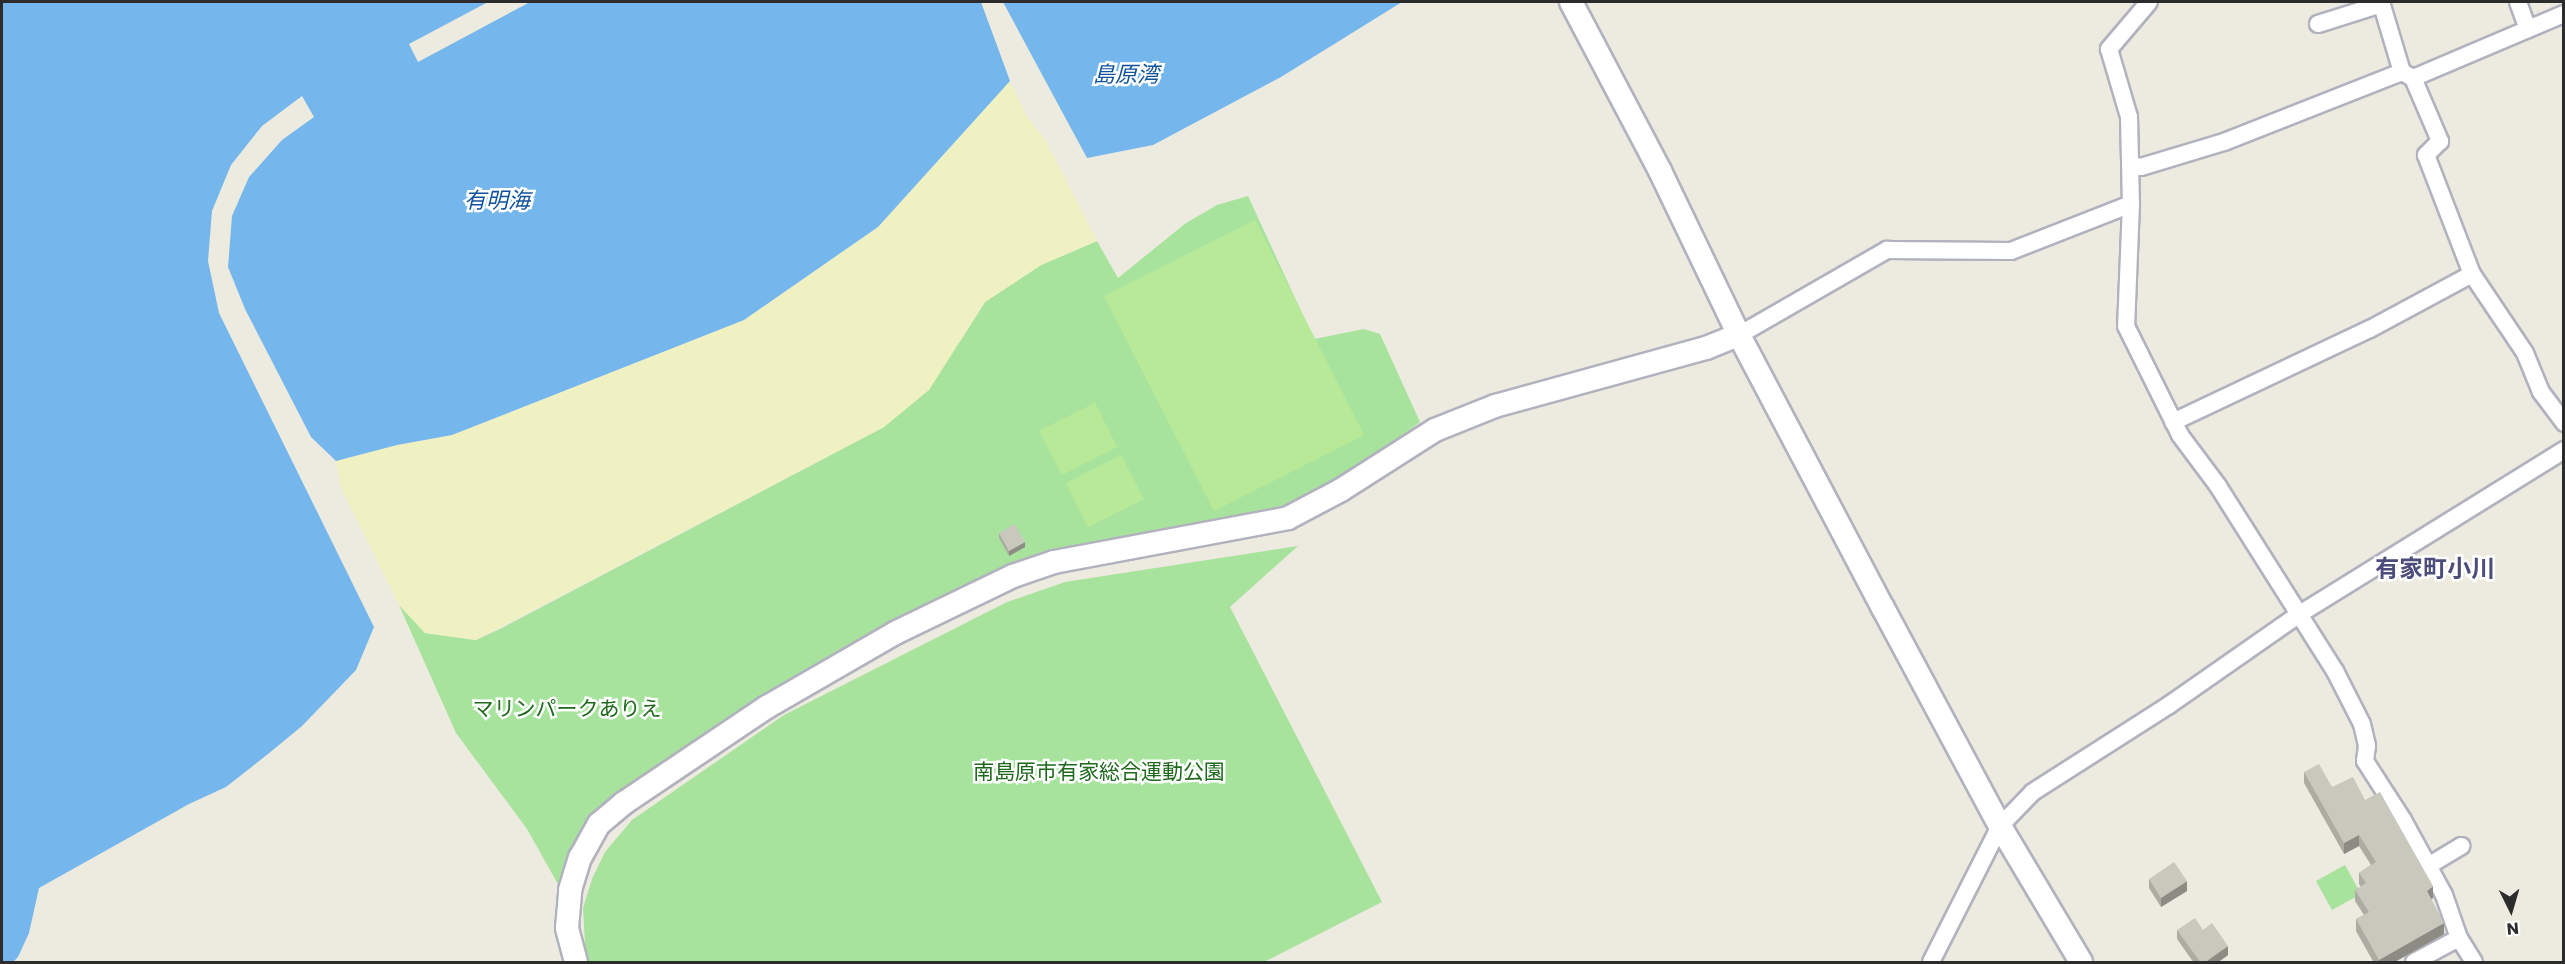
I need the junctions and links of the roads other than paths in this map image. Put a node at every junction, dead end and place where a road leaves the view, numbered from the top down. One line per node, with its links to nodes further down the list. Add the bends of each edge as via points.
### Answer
1 (1571, 2): 12 (street, via 1660,171)
2 (2149, 2): 9 (street, via 2109,49 2128,117)
3 (2518, 2): 7 (street)
4 (2381, 3): 6 (street); 8 (street)
5 (2564, 14): 7 (street)
6 (2318, 24)
7 (2528, 29): 8 (street)
8 (2408, 75): 9 (street, via 2224,142 2141,167); 11 (street, via 2440,141 2426,156)
9 (2130, 165): 10 (street)
10 (2131, 204): 12 (street, via 2011,251 1887,250); 13 (street, via 2126,326)
11 (2472, 274): 13 (street, via 2370,328); 14 (street, via 2525,353 2541,392)
12 (1739, 335): 17 (street); 21 (street, via 1706,348 1495,406 1436,429 1341,490 1288,518 1054,562 1013,576 896,633 767,707 599,824 580,858 570,890 567,928)
13 (2173, 422): 16 (street)
14 (2564, 423)
15 (2564, 450): 16 (street)
16 (2298, 615): 17 (street, via 2169,705 2033,792); 19 (street, via 2335,671 2362,724 2367,746 2365,761)
17 (2000, 826): 22 (street); 23 (street)
18 (2461, 846): 19 (street)
19 (2428, 866): 20 (street, via 2444,895)
20 (2459, 938): 24 (street); 25 (street)
21 (576, 963)
22 (1931, 963)
23 (2081, 963)
24 (2414, 963)
25 (2474, 963)

